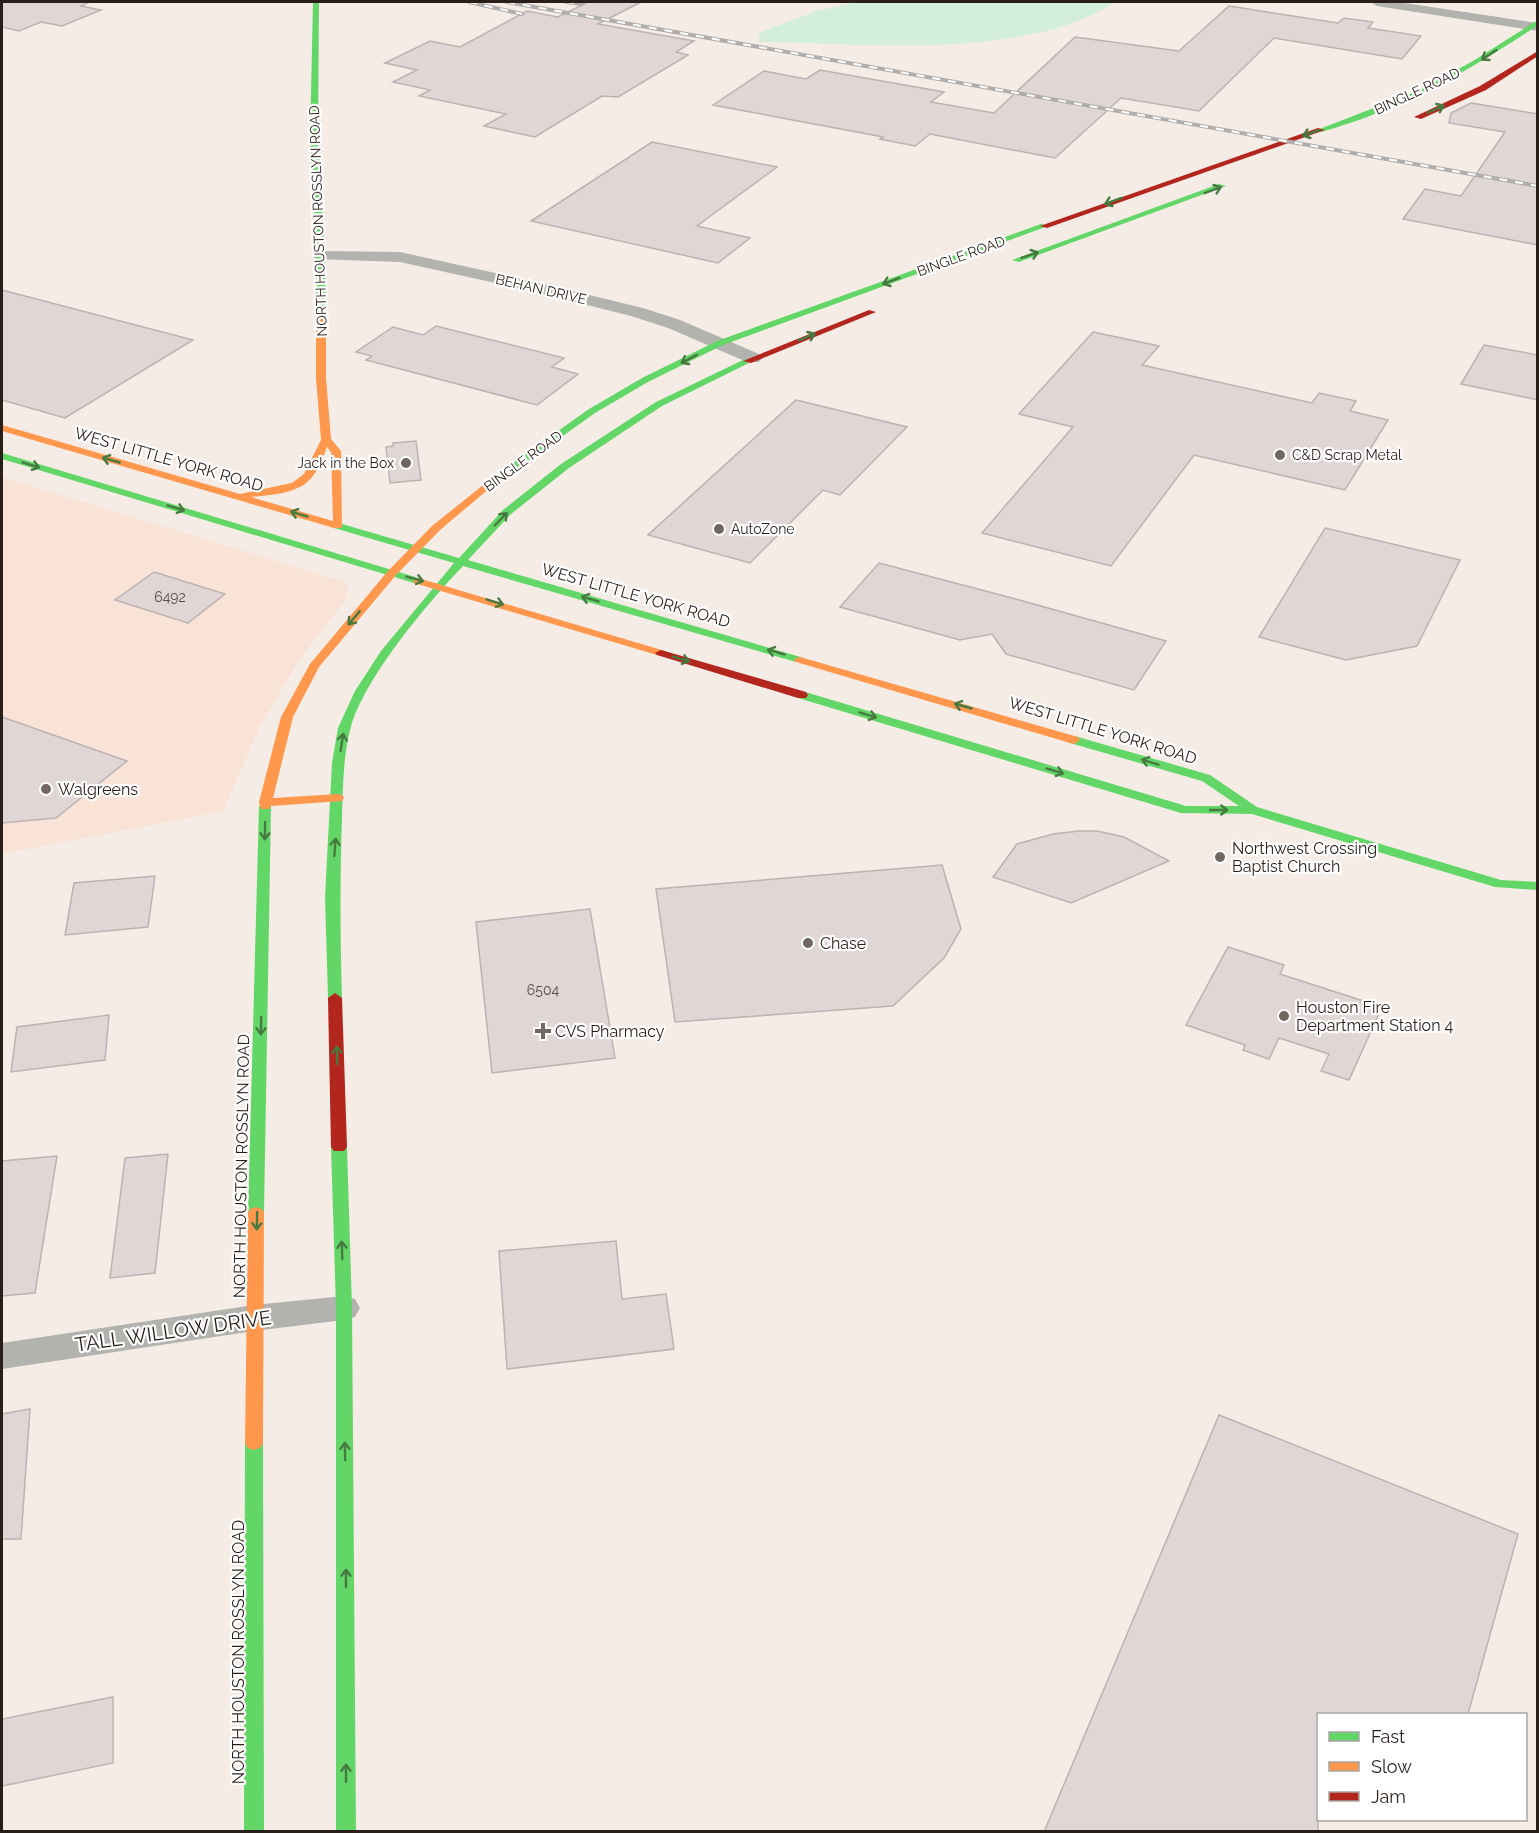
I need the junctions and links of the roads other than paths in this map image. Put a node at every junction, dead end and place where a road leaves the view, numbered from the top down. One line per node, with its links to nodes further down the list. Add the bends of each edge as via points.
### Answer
1 (316, 2): 9 (main road, NORTH HOUSTON ROSSLYN ROAD, via 314,140)
2 (1377, 2): 3 (street)
3 (1536, 25): 5 (main road, BINGLE ROAD, one-way to 5, via 1435,86)
4 (1538, 53): 5 (main road, BINGLE ROAD, one-way to 4, via 1405,122 1483,88)
5 (1378, 111): 7 (main road, BINGLE ROAD, one-way to 7)
6 (1239, 180): 8 (main road, BINGLE ROAD, one-way to 6)
7 (1140, 191): 8 (main road); 12 (main road, BINGLE ROAD, one-way to 12)
8 (1173, 204): 10 (main road, BINGLE ROAD, one-way to 8)
9 (321, 256): 12 (street, BEHAN DRIVE, via 400,257 637,312); 16 (main road, NORTH HOUSTON ROSSLYN ROAD, via 321,378)
10 (1000, 266)
11 (884, 307): 13 (main road, BINGLE ROAD, one-way to 11)
12 (720, 343): 13 (street, BEHAN DRIVE); 20 (main road, BINGLE ROAD, one-way to 20, via 592,411 505,471)
13 (753, 358): 21 (main road, BINGLE ROAD, one-way to 13, via 507,512 565,466 659,404)
14 (2, 428): 15 (main road, WEST LITTLE YORK ROAD)
15 (32, 437): 17 (main road); 18 (main road, WEST LITTLE YORK ROAD, one-way to 15)
16 (326, 440): 18 (main road, via 308,476 296,485); 19 (main road, NORTH HOUSTON ROSSLYN ROAD, via 336,451)
17 (2, 455): 22 (main road, WEST LITTLE YORK ROAD, one-way to 22)
18 (237, 496): 19 (main road, WEST LITTLE YORK ROAD, one-way to 18)
19 (338, 526): 20 (main road, WEST LITTLE YORK ROAD)
20 (415, 548): 21 (main road, WEST LITTLE YORK ROAD); 22 (main road, NORTH HOUSTON ROSSLYN ROAD)
21 (461, 561): 23 (main road, BINGLE ROAD); 24 (main road, WEST LITTLE YORK ROAD, one-way to 21)
22 (392, 573): 23 (main road, WEST LITTLE YORK ROAD, one-way to 23); 27 (main road, NORTH HOUSTON ROSSLYN ROAD, one-way to 27, via 314,666 287,717)
23 (439, 585): 25 (main road, WEST LITTLE YORK ROAD, one-way to 25); 26 (main road, one-way to 23, via 344,728 361,691 385,653)
24 (1046, 730): 25 (main road); 28 (main road, WEST LITTLE YORK ROAD, one-way to 24, via 1206,778)
25 (1026, 763): 28 (main road, WEST LITTLE YORK ROAD, one-way to 28, via 1185,810)
26 (338, 798): 27 (main road); 32 (main road, one-way to 26, via 332,897)
27 (265, 802): 33 (main road, NORTH HOUSTON ROSSLYN ROAD, one-way to 33)
28 (1253, 810): 29 (main road, WEST LITTLE YORK ROAD)
29 (1500, 884): 30 (main road, WEST LITTLE YORK ROAD); 31 (main road, WEST LITTLE YORK ROAD)
30 (1538, 886)
31 (1519, 897)
32 (344, 1308): 33 (street, TALL WILLOW DRIVE); 36 (main road, one-way to 32)
33 (255, 1318): 34 (street, TALL WILLOW DRIVE); 35 (main road, NORTH HOUSTON ROSSLYN ROAD)
34 (2, 1356)
35 (254, 1832)
36 (346, 1832)

